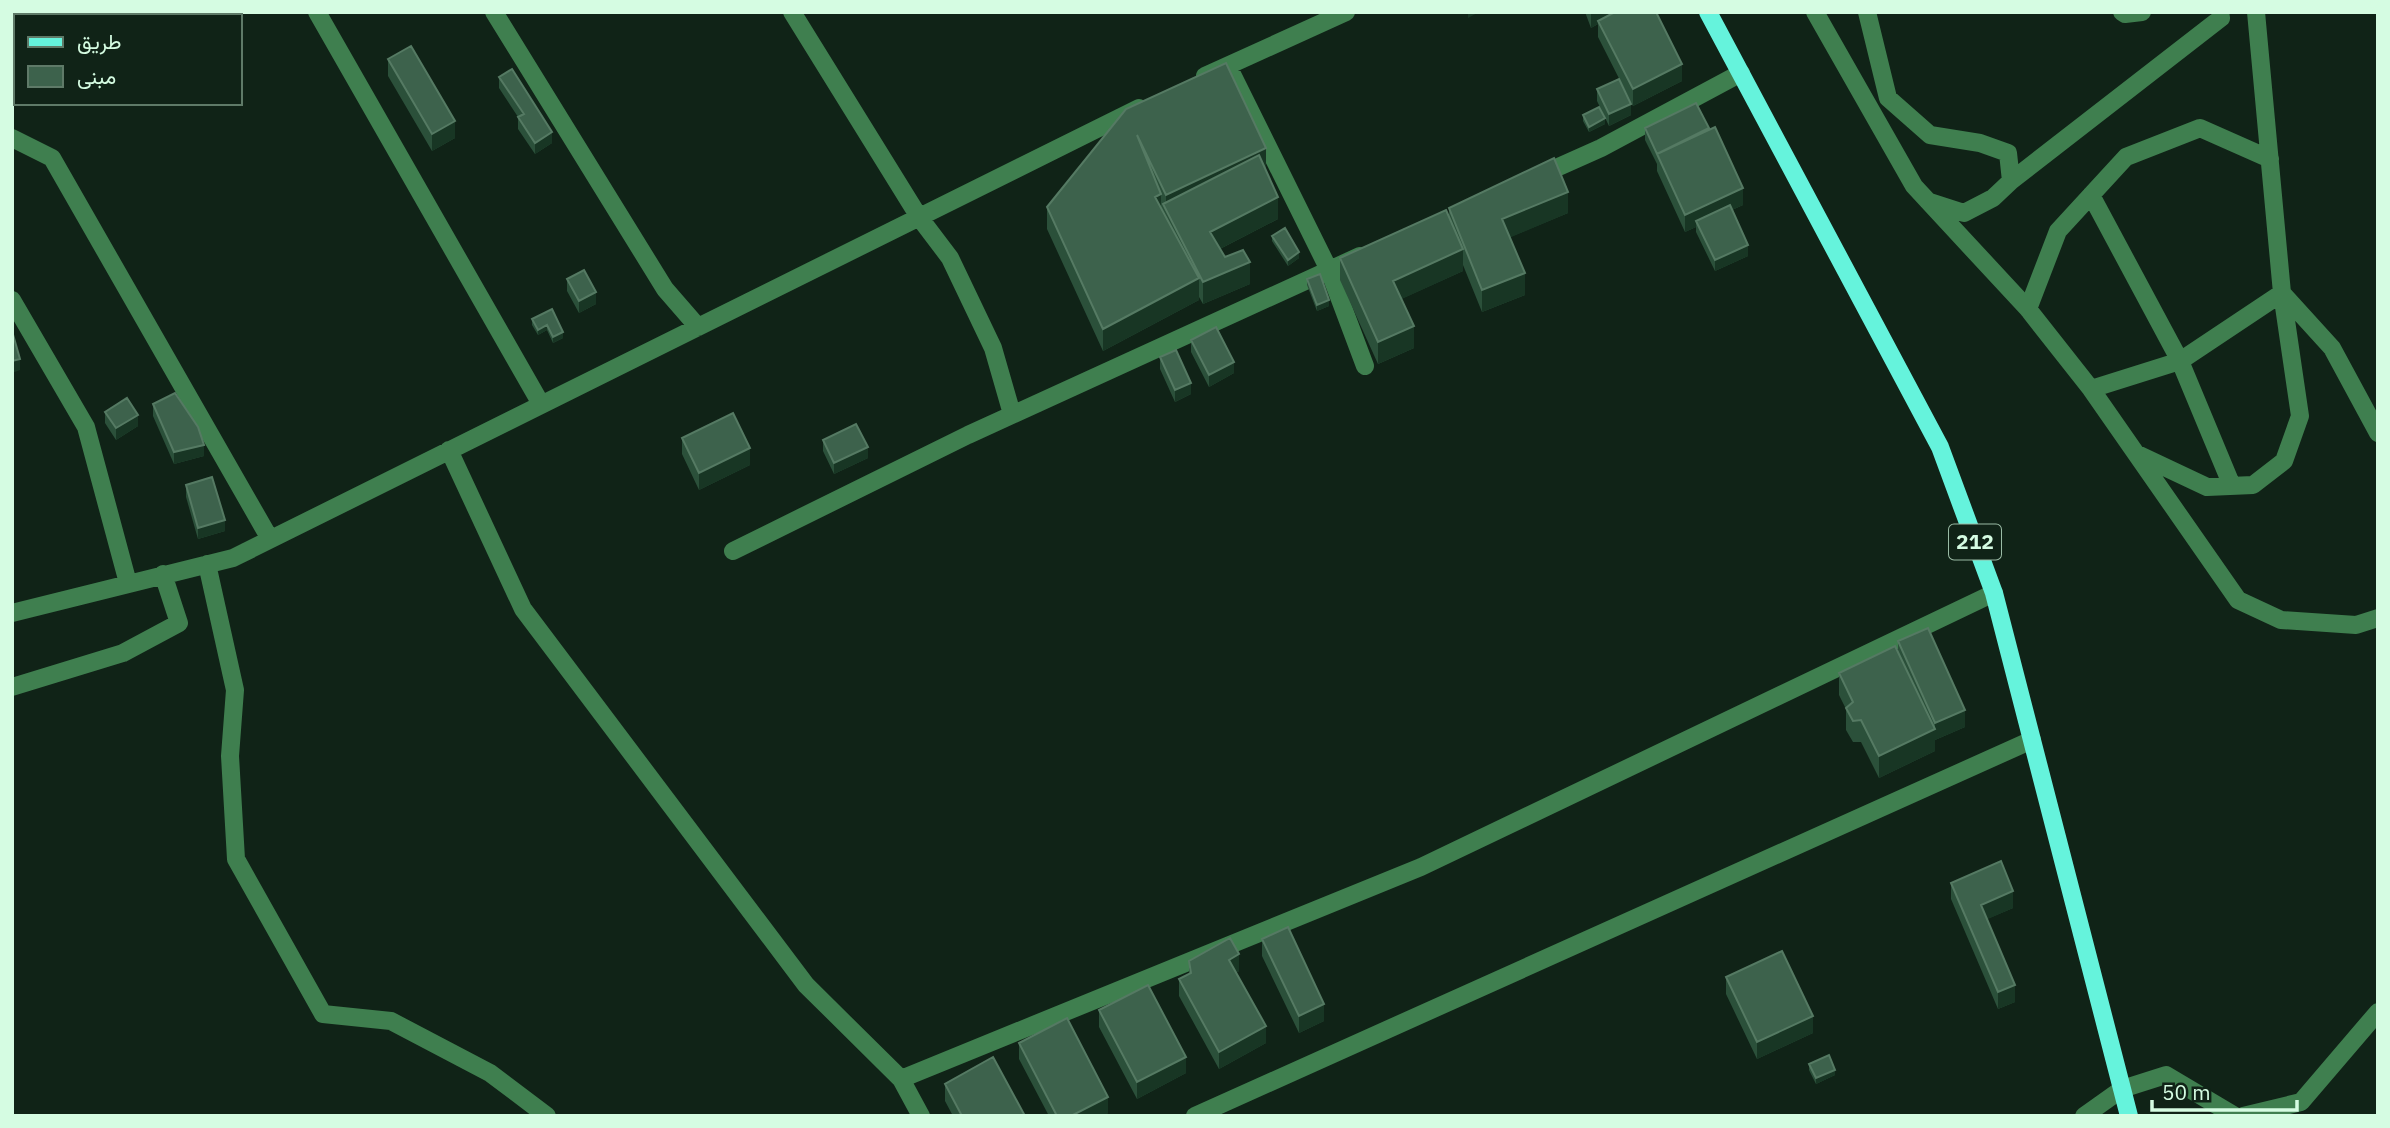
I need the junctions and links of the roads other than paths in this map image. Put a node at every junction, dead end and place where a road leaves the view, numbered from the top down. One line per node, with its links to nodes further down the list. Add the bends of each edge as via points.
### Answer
1 (317, 12): 32 (street)
2 (495, 12): 28 (street, via 665,289)
3 (792, 12): 22 (street)
4 (1346, 12): 12 (street)
5 (1708, 12): 13 (main road, 212)
6 (1815, 12): 21 (street, via 1914,186)
7 (1867, 12): 18 (street, via 1888,98 1930,135 1980,142 2008,153)
8 (2122, 12): 9 (street)
9 (2142, 12)
10 (2220, 12): 18 (street, via 2221,18)
11 (2256, 12): 17 (street)
12 (1228, 66): 14 (street); 24 (street)
13 (1741, 73): 19 (street, via 1601,148); 43 (main road, 212, via 1940,447)
14 (1192, 82)
15 (1155, 100): 22 (street)
16 (12, 138): 38 (street, via 52,158)
17 (2270, 159): 20 (street, via 2200,128 2126,157); 25 (street)
18 (2011, 181): 21 (street, via 1993,198 1964,213)
19 (1515, 187)
20 (2091, 195): 27 (street, via 2058,231); 29 (street)
21 (1928, 201): 27 (street)
22 (919, 217): 28 (street); 33 (street, via 950,258 993,348)
23 (1378, 248): 24 (street)
24 (1329, 271): 30 (street); 33 (street)
25 (2282, 293): 29 (street); 34 (street, via 2332,348); 37 (street, via 2300,416 2284,461 2253,485)
26 (12, 300): 42 (street, via 86,427)
27 (2028, 309): 31 (street)
28 (698, 327): 32 (street)
29 (2180, 361): 31 (street); 37 (street)
30 (1365, 366)
31 (2091, 389): 36 (street)
32 (541, 404): 35 (street)
33 (1012, 414): 39 (street)
34 (2378, 433)
35 (449, 450): 38 (street); 49 (street, via 523,609 806,985)
36 (2136, 454): 37 (street, via 2207,487); 45 (street, via 2238,600 2281,620 2356,625)
37 (2232, 486)
38 (270, 539): 40 (street, via 233,558)
39 (733, 551)
40 (207, 564): 41 (street); 51 (street, via 235,690 230,756 236,859 323,1014 391,1021 490,1073)
41 (163, 575): 42 (street); 46 (street, via 179,623 123,653)
42 (128, 583): 44 (street)
43 (1994, 593): 47 (main road, 212); 49 (street, via 1421,867)
44 (12, 613)
45 (2378, 618)
46 (12, 687)
47 (2032, 740): 50 (main road, 212); 53 (street)
48 (2378, 1012): 57 (street, via 2301,1102)
49 (901, 1079): 52 (street)
50 (2122, 1089): 54 (street); 55 (main road, 212); 56 (street, via 2166,1075)
51 (547, 1116)
52 (921, 1116)
53 (1195, 1116)
54 (2084, 1116)
55 (2129, 1116)
56 (2235, 1116)
57 (2243, 1116)

